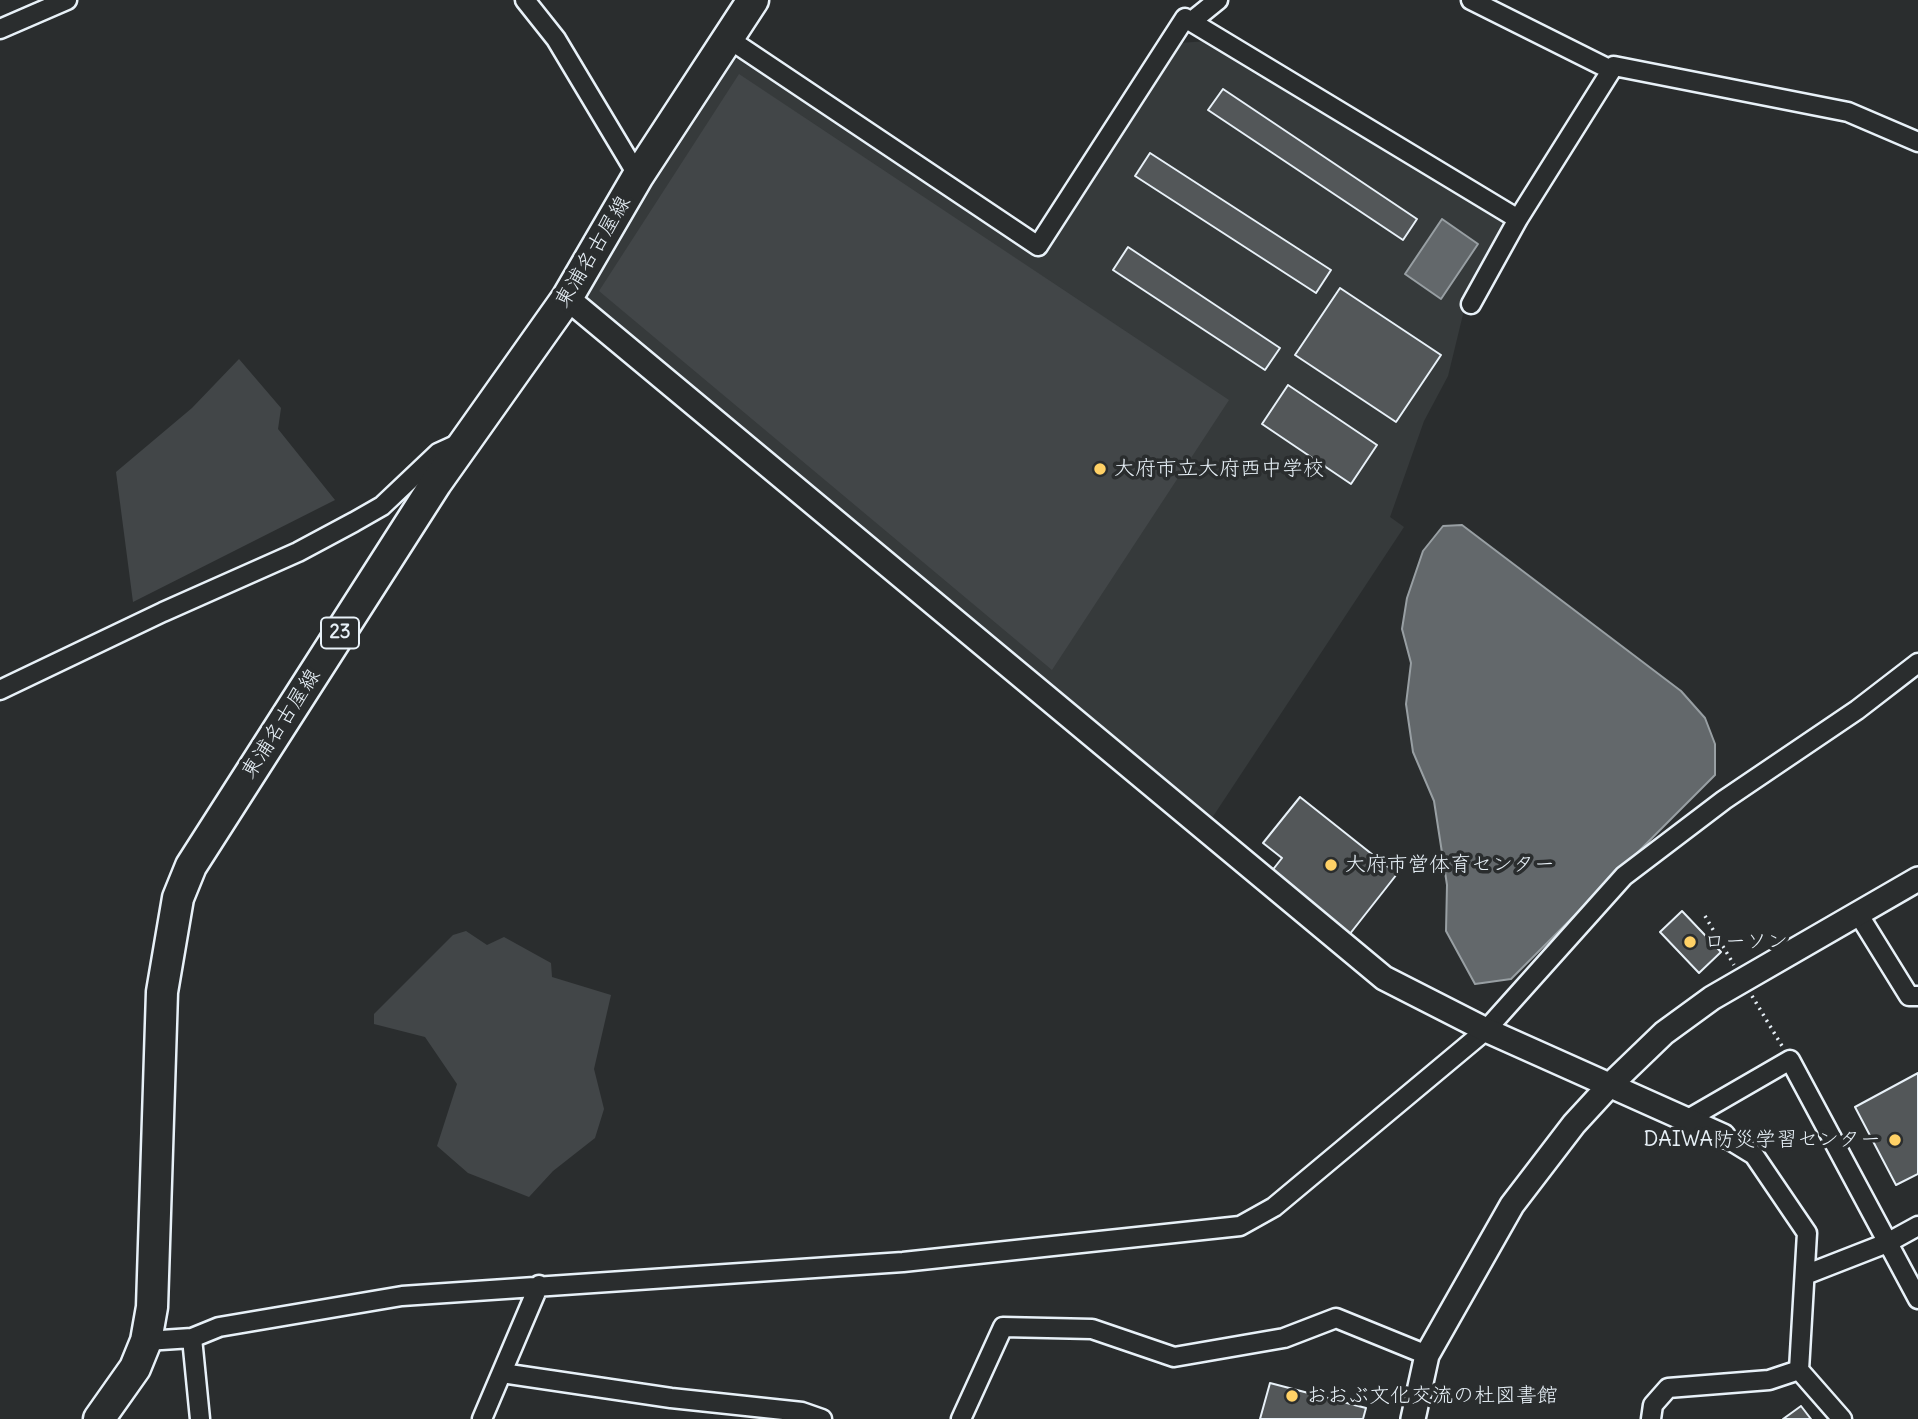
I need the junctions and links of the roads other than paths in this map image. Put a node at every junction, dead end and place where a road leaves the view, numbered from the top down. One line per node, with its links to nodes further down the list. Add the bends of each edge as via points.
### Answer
1 (66, 0): 7 (street)
2 (525, 0): 11 (street, via 556,39)
3 (753, 0): 8 (main road, 東浦名古屋線 / 23)
4 (1218, 0): 6 (street)
5 (1471, 0): 9 (street)
6 (1192, 22): 8 (street, via 1185,18 1038,246); 12 (street)
7 (0, 29)
8 (729, 39): 11 (main road, 東浦名古屋線 / 23)
9 (1611, 70): 10 (street, via 1614,66 1848,112); 12 (street)
10 (1918, 142)
11 (638, 176): 13 (main road, 東浦名古屋線 / 23)
12 (1518, 219): 14 (street)
13 (567, 298): 15 (main road, 東浦名古屋線 / 23); 21 (street, via 1384,978)
14 (1471, 304)
15 (464, 442): 17 (street, via 438,453 382,506 298,552); 31 (main road, 東浦名古屋線 / 23, via 204,842 178,898 162,992 152,1307)
16 (1918, 663): 21 (street, via 1624,876)
17 (0, 690)
18 (1918, 878): 19 (street)
19 (1857, 912): 20 (street, via 1909,996); 22 (street, via 1712,998 1664,1033)
20 (1918, 996)
21 (1486, 1030): 22 (street); 28 (street, via 1275,1207 1240,1226 903,1262)
22 (1609, 1086): 23 (street); 32 (street, via 1512,1205)
23 (1688, 1119): 24 (street); 26 (street, via 1790,1060)
24 (1723, 1136): 27 (street, via 1754,1155 1807,1233)
25 (1918, 1226): 26 (street)
26 (1887, 1243): 27 (street); 29 (street)
27 (1805, 1275): 33 (street)
28 (539, 1285): 30 (street, via 402,1296 219,1327); 34 (street)
29 (1918, 1299)
30 (192, 1338): 31 (street); 35 (street)
31 (146, 1340): 36 (main road, 東浦名古屋線 / 23, via 135,1368)
32 (1427, 1355): 39 (street, via 1336,1318 1284,1338 1174,1357 1092,1329 1003,1327); 40 (street)
33 (1799, 1370): 41 (street, via 1769,1380 1668,1388 1653,1405); 42 (street)
34 (502, 1373): 37 (street); 38 (street, via 802,1412)
35 (204, 1418)
36 (99, 1419)
37 (482, 1419)
38 (819, 1419)
39 (961, 1419)
40 (1413, 1419)
41 (1651, 1419)
42 (1842, 1419)

